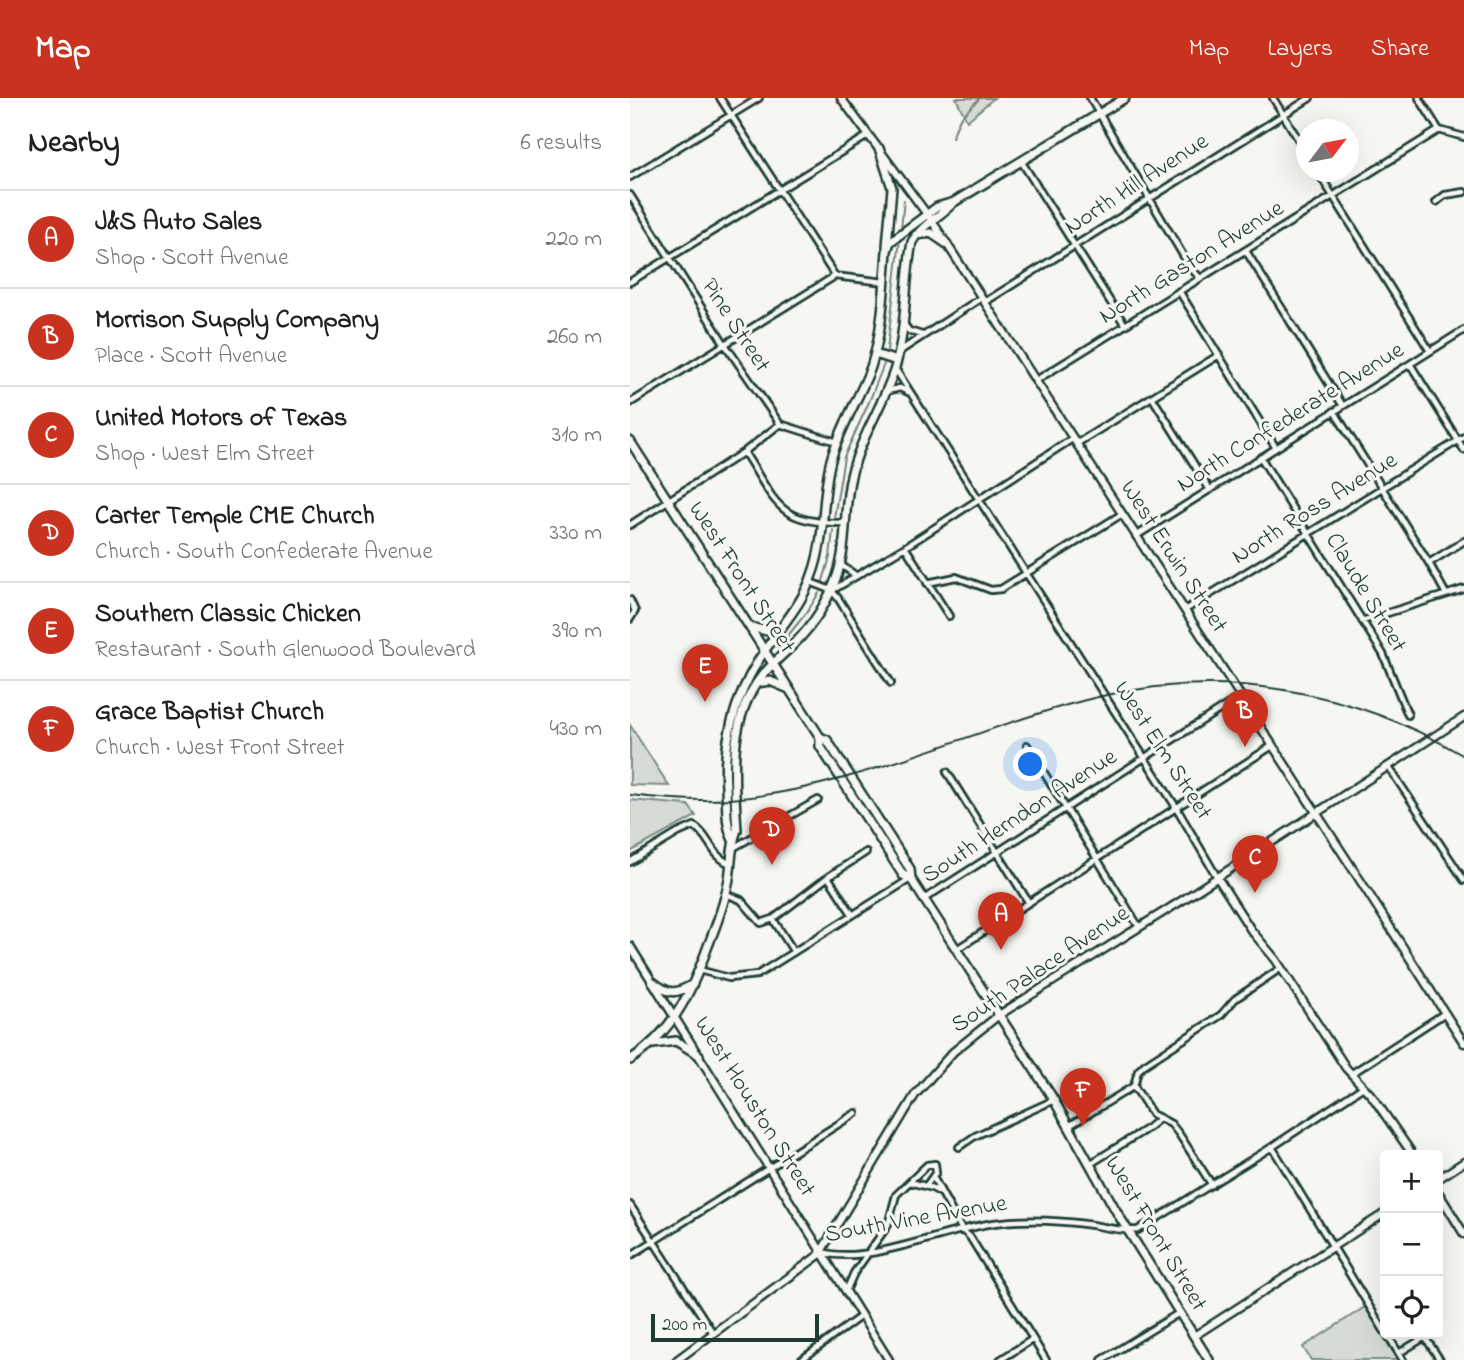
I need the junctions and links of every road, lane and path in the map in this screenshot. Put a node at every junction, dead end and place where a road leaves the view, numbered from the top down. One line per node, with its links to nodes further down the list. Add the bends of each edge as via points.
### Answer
1 (720, 98): 10 (street)
2 (758, 98): 10 (street)
3 (841, 98): 13 (main road, West Erwin Street)
4 (1090, 98): 9 (street)
5 (1125, 98): 9 (main road)
6 (1273, 98): 11 (street)
7 (1310, 98): 11 (street, North Hill Avenue)
8 (1419, 98): 12 (street)
9 (1099, 114): 17 (main road); 24 (street)
10 (731, 115): 18 (street); 20 (street)
11 (1283, 115): 14 (street); 24 (street, North Hill Avenue)
12 (1438, 130): 15 (street); 23 (street, North Gaston Avenue)
13 (869, 135): 16 (main road, West Erwin Street); 20 (street)
14 (1296, 135)
15 (1464, 136)
16 (879, 148): 26 (main road, West Erwin Street); 30 (main road, via 892,188)
17 (1021, 160): 26 (main road, via 954,202 937,207); 29 (street)
18 (630, 177)
19 (1324, 182): 23 (street)
20 (780, 190): 32 (street); 33 (street)
21 (1464, 192): 25 (street, via 1445,195)
22 (630, 195): 32 (street, Pine Street)
23 (1333, 196): 31 (street, North Gaston Avenue); 45 (street)
24 (1150, 199): 29 (street, North Hill Avenue); 34 (street)
25 (1436, 202)
26 (930, 218): 27 (main road); 28 (main road, West Erwin Street); 30 (main road, via 894,238)
27 (916, 236): 28 (main road, via 931,233); 39 (main road)
28 (947, 244): 38 (main road, West Erwin Street)
29 (1076, 246): 38 (street, North Hill Avenue); 40 (street)
30 (887, 251): 36 (main road)
31 (1246, 251): 34 (street, North Gaston Avenue); 55 (street)
32 (670, 258): 35 (street); 43 (street, Pine Street)
33 (835, 276): 36 (street); 43 (street)
34 (1200, 278): 37 (street, North Gaston Avenue)
35 (630, 282)
36 (884, 282): 46 (main road)
37 (1179, 290): 40 (street, North Gaston Avenue); 47 (street)
38 (983, 301): 42 (street, North Hill Avenue); 50 (main road, West Erwin Street)
39 (903, 324): 42 (street); 44 (main road)
40 (1125, 325): 50 (street, North Gaston Avenue)
41 (1464, 330): 45 (street, North Confederate Avenue)
42 (923, 335): 44 (street, North Hill Avenue)
43 (724, 343): 54 (street); 57 (street, Pine Street)
44 (899, 351): 48 (main road)
45 (1430, 351): 49 (street, North Confederate Avenue)
46 (875, 354): 48 (main road); 61 (main road)
47 (1219, 355): 53 (street); 63 (street)
48 (896, 364): 51 (main road); 52 (street, West Elm Street)
49 (1410, 364): 55 (street, North Confederate Avenue); 60 (street)
50 (1035, 381): 62 (main road, West Erwin Street)
51 (887, 391): 52 (street, via 900,388); 72 (main road, via 854,465)
52 (911, 394): 69 (street, West Elm Street)
53 (1152, 397): 62 (street); 68 (street)
54 (630, 403)
55 (1343, 405): 56 (street, North Confederate Avenue)
56 (1335, 411): 63 (street, North Confederate Avenue); 67 (street)
57 (780, 424): 61 (street); 65 (street)
58 (1464, 437): 60 (street, North Ross Avenue)
59 (630, 441): 70 (main road, West Front Street)
60 (1458, 441): 64 (street); 67 (street, North Ross Avenue)
61 (837, 442): 73 (main road)
62 (1074, 442): 69 (street); 71 (main road, West Erwin Street)
63 (1276, 448): 66 (street, North Confederate Avenue)
64 (1464, 450)
65 (744, 452): 70 (street); 73 (street, via 784,510)
66 (1261, 458): 68 (street, North Confederate Avenue); 75 (street, Claude Street)
67 (1382, 487): 75 (street, North Ross Avenue); 79 (street)
68 (1210, 490): 76 (street, North Confederate Avenue)
69 (978, 499): 78 (street); 81 (street, West Elm Street)
70 (668, 500): 74 (street); 94 (main road, West Front Street)
71 (1122, 514): 76 (main road, West Erwin Street); 81 (street)
72 (846, 523): 73 (street); 80 (main road)
73 (822, 524): 83 (main road)
74 (630, 525)
75 (1309, 533): 89 (street, North Ross Avenue); 92 (street, Claude Street)
76 (1136, 536): 89 (main road, West Erwin Street)
77 (1464, 541): 79 (street)
78 (905, 547): 82 (street); 84 (street)
79 (1429, 563): 87 (street)
80 (840, 564): 82 (street); 86 (main road)
81 (1026, 575): 84 (street, via 996,590 956,577); 105 (street, West Elm Street)
82 (857, 577): 86 (street)
83 (810, 582): 86 (street); 93 (main road)
84 (927, 583): 90 (street)
85 (1464, 589): 87 (street)
86 (831, 590): 96 (main road, via 809,627); 97 (street)
87 (1446, 594): 92 (street)
88 (630, 600): 91 (street, via 635,611)
89 (1185, 610): 100 (main road, West Erwin Street)
90 (949, 616)
91 (630, 619)
92 (1362, 621): 101 (street, Claude Street, via 1383,654)
93 (782, 626): 94 (main road, via 767,631); 95 (main road)
94 (750, 627): 95 (main road, West Front Street)
95 (765, 650): 96 (main road, West Front Street); 112 (main road, via 739,697 728,736 725,780)
96 (774, 664): 98 (main road); 99 (main road, West Front Street)
97 (891, 683)
98 (757, 684): 99 (main road, via 770,681); 112 (main road, via 742,715 735,750 737,830)
99 (789, 689): 120 (main road, West Front Street, via 820,737 820,746 903,875)
100 (1241, 696): 104 (main road, West Erwin Street); 105 (street, South Herndon Avenue)
101 (1408, 715)
102 (1464, 717): 106 (main road, South Palace Avenue)
103 (1027, 745): 110 (street)
104 (1273, 746): 109 (street); 111 (main road, West Erwin Street)
105 (1144, 758): 109 (street, West Elm Street); 110 (street, South Herndon Avenue)
106 (1388, 766): 111 (main road, South Palace Avenue); 121 (street)
107 (947, 772): 114 (street)
108 (818, 800): 112 (street)
109 (1176, 807): 115 (street); 119 (street, West Elm Street)
110 (1066, 808): 114 (street, South Herndon Avenue); 115 (street)
111 (1317, 813): 119 (main road, South Palace Avenue); 135 (main road, West Erwin Street)
112 (733, 844): 117 (main road)
113 (866, 852): 118 (street)
114 (998, 852): 123 (street, South Herndon Avenue); 124 (street)
115 (1097, 858): 124 (street); 127 (street)
116 (630, 862): 117 (street, via 694,826 715,854)
117 (732, 865): 122 (main road)
118 (828, 877): 125 (street); 126 (street)
119 (1217, 877): 127 (main road, South Palace Avenue); 131 (main road, West Elm Street)
120 (911, 879): 123 (main road, West Front Street); 125 (street, South Herndon Avenue)
121 (1464, 880)
122 (726, 894): 126 (street, via 742,901 761,923); 132 (main road)
123 (924, 899): 129 (main road, West Front Street)
124 (1029, 903): 129 (street)
125 (852, 914): 130 (street, South Herndon Avenue)
126 (773, 919): 130 (street)
127 (1140, 928): 136 (main road, South Palace Avenue)
128 (630, 946): 133 (main road, West Houston Street)
129 (957, 949): 136 (main road, West Front Street)
130 (794, 952): 132 (street, South Herndon Avenue, via 747,977 725,978)
131 (1281, 968): 142 (main road, West Elm Street); 143 (street, via 1235,999 1221,1015 1144,1065)
132 (699, 970): 134 (main road)
133 (653, 982): 134 (main road, via 671,993); 137 (main road, West Houston Street)
134 (694, 984): 137 (main road)
135 (1446, 1013): 138 (main road, West Erwin Street); 142 (street)
136 (999, 1016): 145 (main road, West Front Street); 169 (main road, South Palace Avenue, via 945,1060 915,1095)
137 (676, 1018): 139 (main road); 140 (main road, West Houston Street)
138 (1464, 1043)
139 (652, 1044): 140 (main road, via 676,1041); 141 (main road)
140 (699, 1055): 154 (main road, West Houston Street)
141 (630, 1060)
142 (1351, 1074): 144 (main road, West Elm Street)
143 (1135, 1086): 147 (street, via 1152,1114); 148 (street)
144 (1363, 1087): 150 (street); 151 (main road, West Elm Street)
145 (1054, 1100): 148 (main road, West Front Street); 149 (street)
146 (856, 1113): 154 (street)
147 (1160, 1118): 153 (street); 158 (street, via 1180,1134)
148 (1069, 1126): 153 (main road, West Front Street)
149 (959, 1147)
150 (1272, 1147): 158 (street); 168 (street)
151 (1410, 1150)
152 (1464, 1163): 155 (main road)
153 (1090, 1164): 165 (main road, West Front Street)
154 (770, 1167): 167 (street); 169 (main road, West Houston Street)
155 (1443, 1176)
156 (933, 1177): 157 (street, via 937,1169 930,1163); 159 (street); 160 (street)
157 (909, 1182): 159 (street); 170 (street, via 896,1195 888,1225)
158 (1212, 1185): 165 (street, via 1142,1228)
159 (926, 1186): 160 (street)
160 (944, 1196): 164 (street)
161 (1443, 1200): 166 (main road)
162 (630, 1205): 167 (street)
163 (1380, 1216): 168 (main road)
164 (962, 1230): 165 (street, South Vine Avenue, via 1030,1221); 170 (street, South Vine Avenue); 178 (street)
165 (1128, 1230): 173 (main road, West Front Street)
166 (1464, 1234)
167 (653, 1241): 171 (street); 176 (street)
168 (1333, 1247): 175 (street); 177 (main road)
169 (821, 1251): 170 (street, South Vine Avenue, via 840,1255); 172 (main road, West Houston Street); 176 (main road, South Vine Avenue)
170 (869, 1252): 172 (street)
171 (630, 1256)
172 (845, 1292): 174 (main road, West Houston Street)
173 (1179, 1313): 177 (main road, West Front Street); 186 (street)
174 (861, 1316): 182 (street); 183 (main road, West Houston Street)
175 (1380, 1323)
176 (713, 1334): 181 (main road, South Vine Avenue)
177 (1194, 1336): 187 (main road, West Front Street)
178 (1033, 1339): 184 (street); 185 (street)
179 (1390, 1339): 180 (street)
180 (1399, 1353): 188 (street); 189 (street, via 1425,1337)
181 (677, 1360)
182 (801, 1360)
183 (889, 1360)
184 (1000, 1360)
185 (1046, 1360)
186 (1102, 1360)
187 (1209, 1360)
188 (1403, 1360)
189 (1440, 1360)

